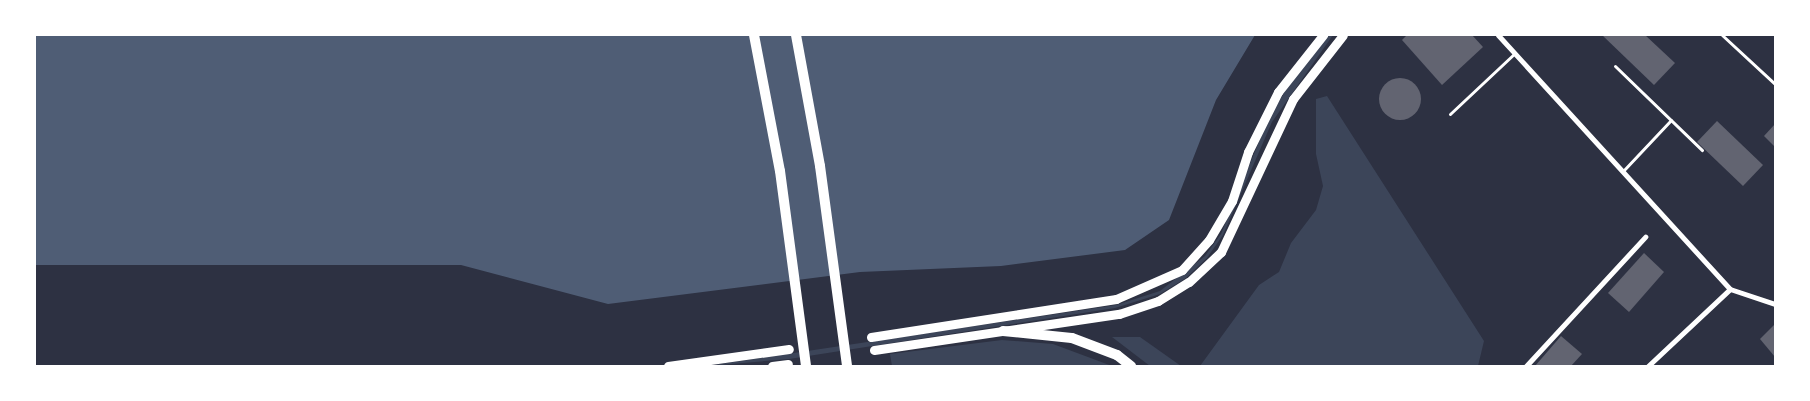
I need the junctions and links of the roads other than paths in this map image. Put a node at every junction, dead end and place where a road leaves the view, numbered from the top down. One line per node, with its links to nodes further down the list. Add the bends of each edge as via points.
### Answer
1 (754, 35): 24 (highway, via 780,171)
2 (796, 35): 25 (highway, via 820,166)
3 (1323, 35): 18 (main road, via 1278,92 1248,152 1232,201 1209,240 1182,270 1116,299)
4 (1343, 35): 17 (main road, via 1293,98 1220,252 1189,282 1158,300 1119,314)
5 (1498, 35): 7 (street)
6 (1722, 35): 9 (lane)
7 (1515, 53): 10 (lane); 13 (street)
8 (1615, 66): 11 (lane)
9 (1775, 84)
10 (1450, 114)
11 (1671, 120): 12 (lane); 13 (lane)
12 (1702, 150)
13 (1622, 172): 15 (street)
14 (1644, 237): 27 (street)
15 (1730, 289): 16 (street); 28 (street)
16 (1775, 304)
17 (1003, 331): 20 (main road); 26 (highway, via 1072,338 1118,355)
18 (871, 336)
19 (789, 349): 22 (main road)
20 (874, 350)
21 (788, 364): 23 (main road)
22 (668, 366)
23 (772, 366)
24 (806, 366)
25 (847, 366)
26 (1131, 366)
27 (1526, 366)
28 (1648, 366)

